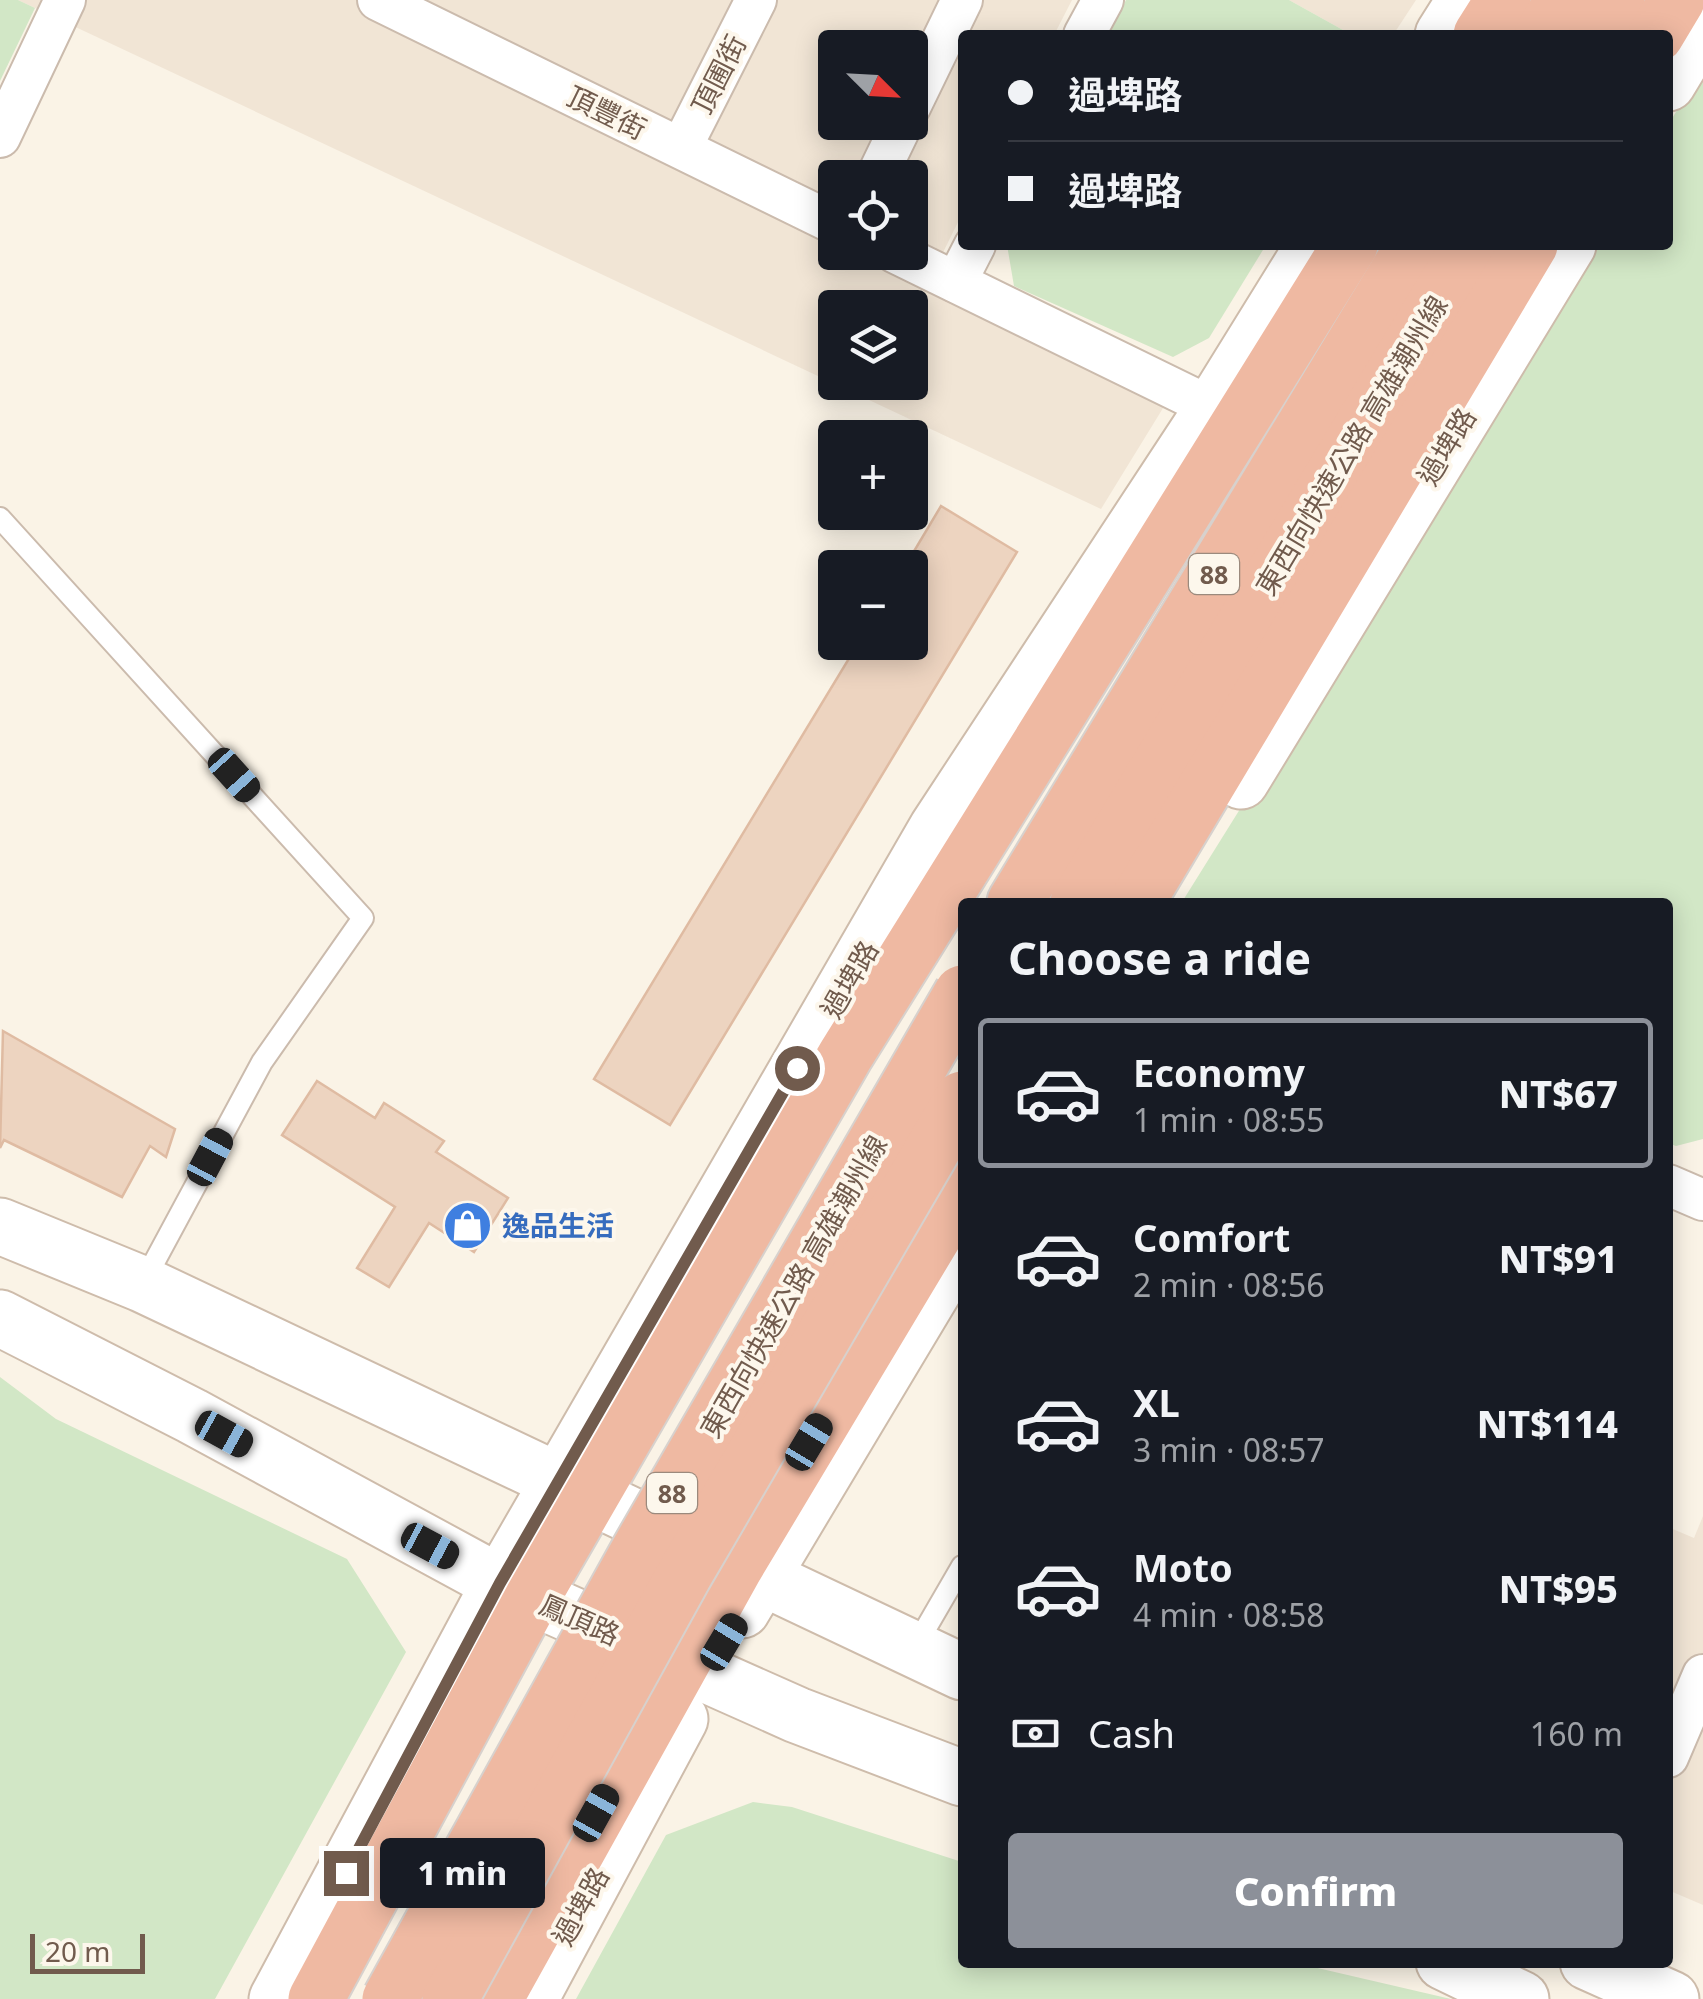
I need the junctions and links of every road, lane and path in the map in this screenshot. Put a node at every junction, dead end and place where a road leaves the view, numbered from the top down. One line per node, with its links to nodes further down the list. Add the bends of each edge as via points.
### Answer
1 (66, 0): 21 (street)
2 (378, 0): 11 (street, 頂豐街)
3 (756, 0): 22 (street, 頂圃街)
4 (962, 0): 19 (street)
5 (1102, 0): 13 (street)
6 (1465, 0): 14 (main road)
7 (1503, 0): 15 (highway)
8 (1563, 0): 16 (highway)
9 (1617, 0): 17 (highway)
10 (1677, 0): 18 (highway)
11 (420, 9): 22 (street, 頂豐街)
12 (1703, 25): 20 (main road)
13 (1087, 30)
14 (1446, 30)
15 (1484, 30)
16 (1545, 30)
17 (1599, 30)
18 (1659, 30)
19 (928, 70)
20 (1673, 75)
21 (0, 138)
22 (681, 148): 23 (street, 頂豐街)
23 (818, 216)
24 (972, 250): 32 (street)
25 (1311, 250): 33 (main road, 過埤路)
26 (1347, 250): 48 (highway)
27 (1411, 250): 35 (highway, 東西向快速公路 高雄潮州線 / 88)
28 (1467, 250): 36 (highway, 東西向快速公路 高雄潮州線 / 88)
29 (1527, 250): 37 (highway)
30 (1565, 250): 38 (main road, 過埤路)
31 (928, 268): 32 (street)
32 (956, 282): 33 (street)
33 (1212, 408): 48 (main road, 過埤路, via 937,828)
34 (0, 518): 46 (lane, via 363,918 262,1062)
35 (1017, 898)
36 (1080, 898)
37 (1138, 898)
38 (1168, 898)
39 (958, 1000): 62 (highway, 東西向快速公路 高雄潮州線 / 88, bridge, via 639,1550)
40 (958, 1106): 63 (highway, 東西向快速公路 高雄潮州線 / 88, bridge, via 684,1575)
41 (1673, 1187): 43 (street)
42 (958, 1197): 49 (highway)
43 (1703, 1200)
44 (0, 1226): 46 (main road)
45 (958, 1248): 49 (main road)
46 (142, 1284): 48 (main road)
47 (0, 1318): 51 (main road, 鳳頂路)
48 (574, 1489): 49 (main road); 51 (highway)
49 (749, 1571): 52 (main road); 53 (highway)
50 (958, 1573): 52 (lane)
51 (516, 1591): 53 (main road, 鳳頂路); 60 (main road); 61 (highway)
52 (914, 1649): 54 (main road)
53 (692, 1668): 57 (main road, 鳳頂路); 64 (highway); 65 (main road, 過埤路)
54 (958, 1670)
55 (1703, 1675): 56 (street)
56 (1673, 1745)
57 (958, 1776)
58 (1457, 1968): 66 (main road)
59 (1601, 1968): 67 (main road)
60 (277, 1999)
61 (316, 1999)
62 (390, 1999)
63 (450, 1999)
64 (494, 1999)
65 (530, 1999)
66 (1522, 1999)
67 (1671, 1999)

